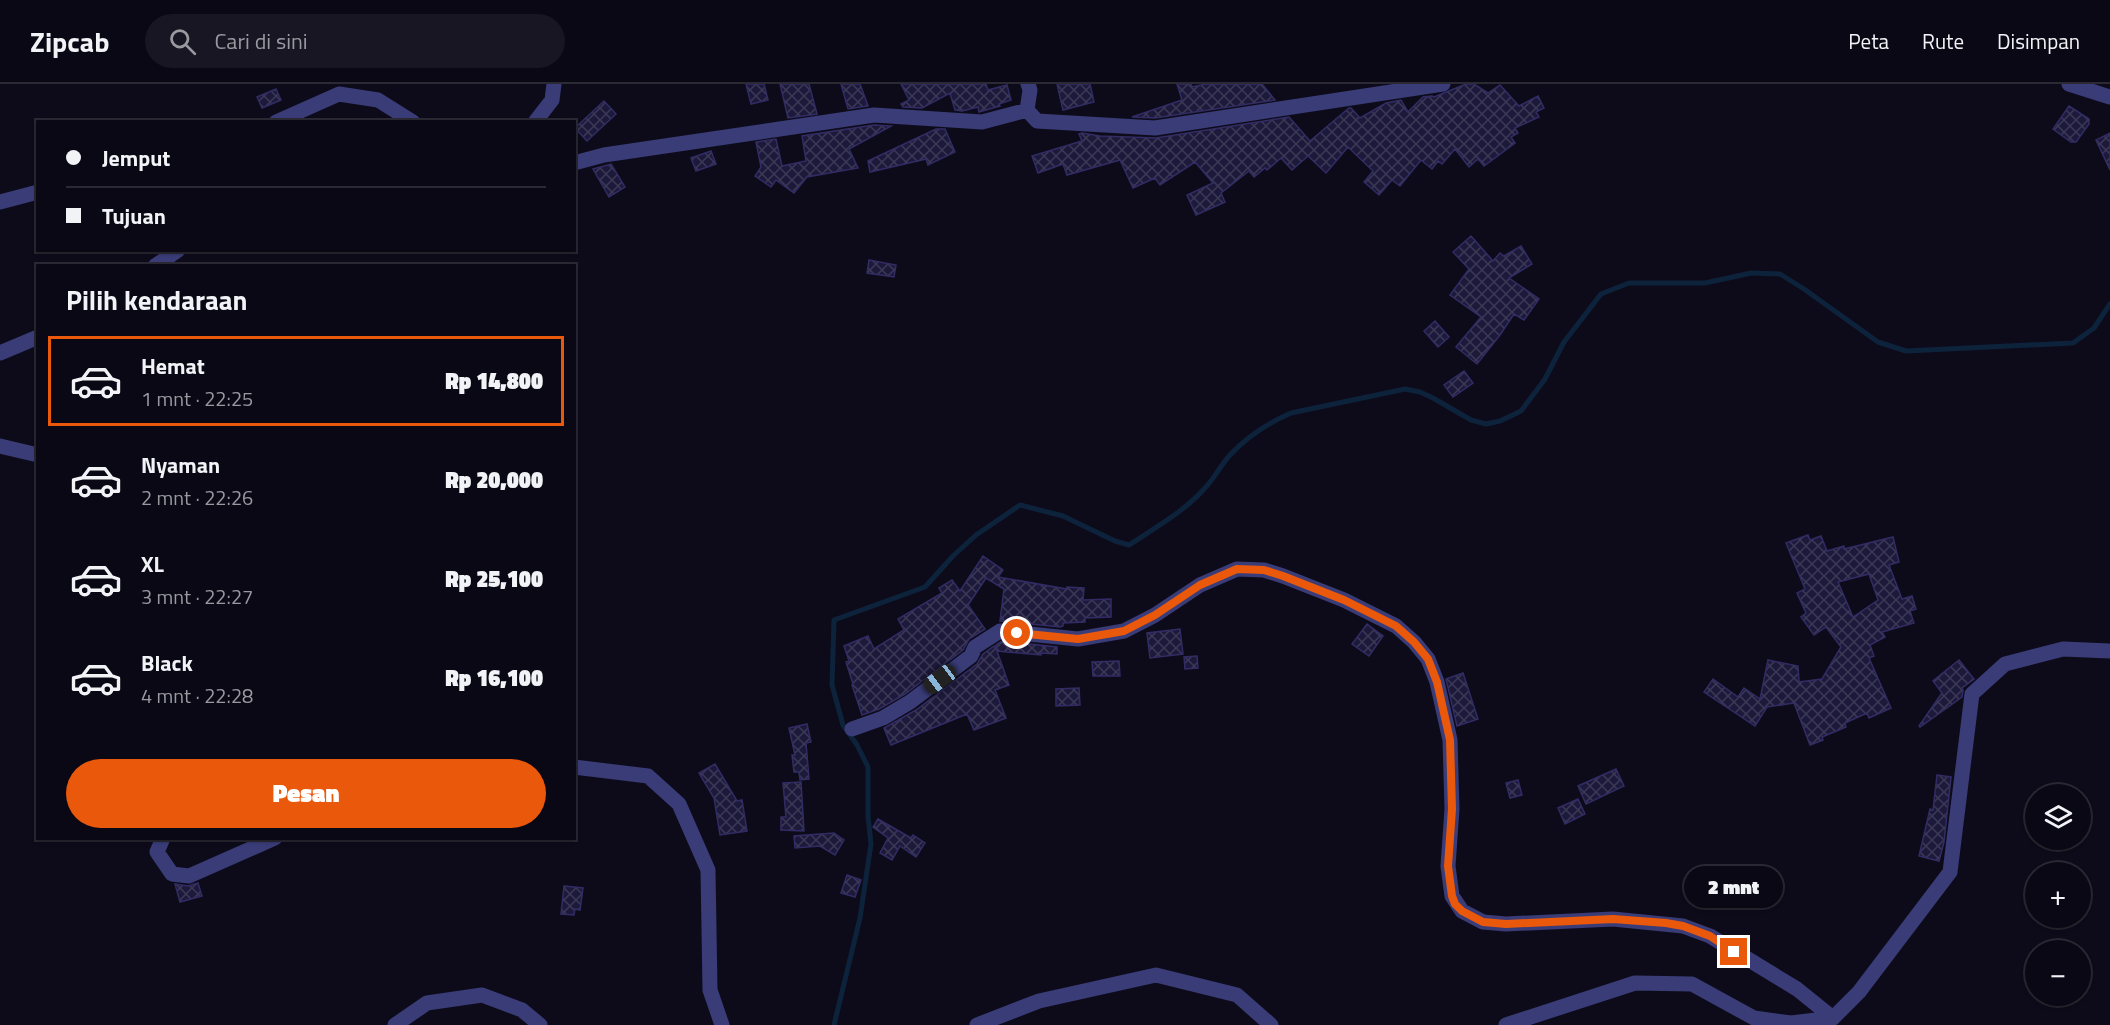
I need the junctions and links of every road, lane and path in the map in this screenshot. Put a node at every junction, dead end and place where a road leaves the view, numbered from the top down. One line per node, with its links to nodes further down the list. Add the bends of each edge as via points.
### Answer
1 (554, 84): 10 (street, via 552,100)
2 (1028, 84): 7 (street)
3 (1443, 84): 5 (street)
4 (2069, 84): 6 (street)
5 (1411, 86): 7 (street, via 1155,128 1037,121)
6 (2110, 97)
7 (1027, 110): 11 (street, via 982,122 874,115)
8 (280, 120): 9 (street, via 339,94 378,100)
9 (410, 120)
10 (537, 120)
11 (576, 162)
12 (36, 193): 13 (street)
13 (0, 202)
14 (175, 252): 15 (street)
15 (158, 264)
16 (36, 338): 17 (street)
17 (0, 353)
18 (0, 446): 19 (street)
19 (36, 455)
20 (2110, 651): 26 (street, via 2063,649 2005,664 1972,694 1950,872 1859,992)
21 (852, 729): 26 (street, via 883,718 910,702 999,631 1078,639 1124,631 1194,588 1237,569 1264,570 1344,600 1396,626 1428,659 1450,740 1452,809 1448,866 1452,896 1462,911 1483,922 1506,924 1613,919 1683,926 1710,936 1797,989)
22 (576, 767): 29 (street, via 648,776 679,804 708,870 710,990)
23 (162, 840): 24 (street, via 157,852 172,874 189,876)
24 (270, 840)
25 (1038, 1000): 30 (street); 31 (street); 32 (street, via 1156,975 1237,995)
26 (1833, 1018): 33 (street, via 1791,1023 1754,1018 1692,984 1635,983)
27 (395, 1025): 28 (street, via 427,1003 482,995 522,1010)
28 (540, 1025)
29 (722, 1025)
30 (977, 1025)
31 (1006, 1025)
32 (1271, 1025)
33 (1506, 1025)

